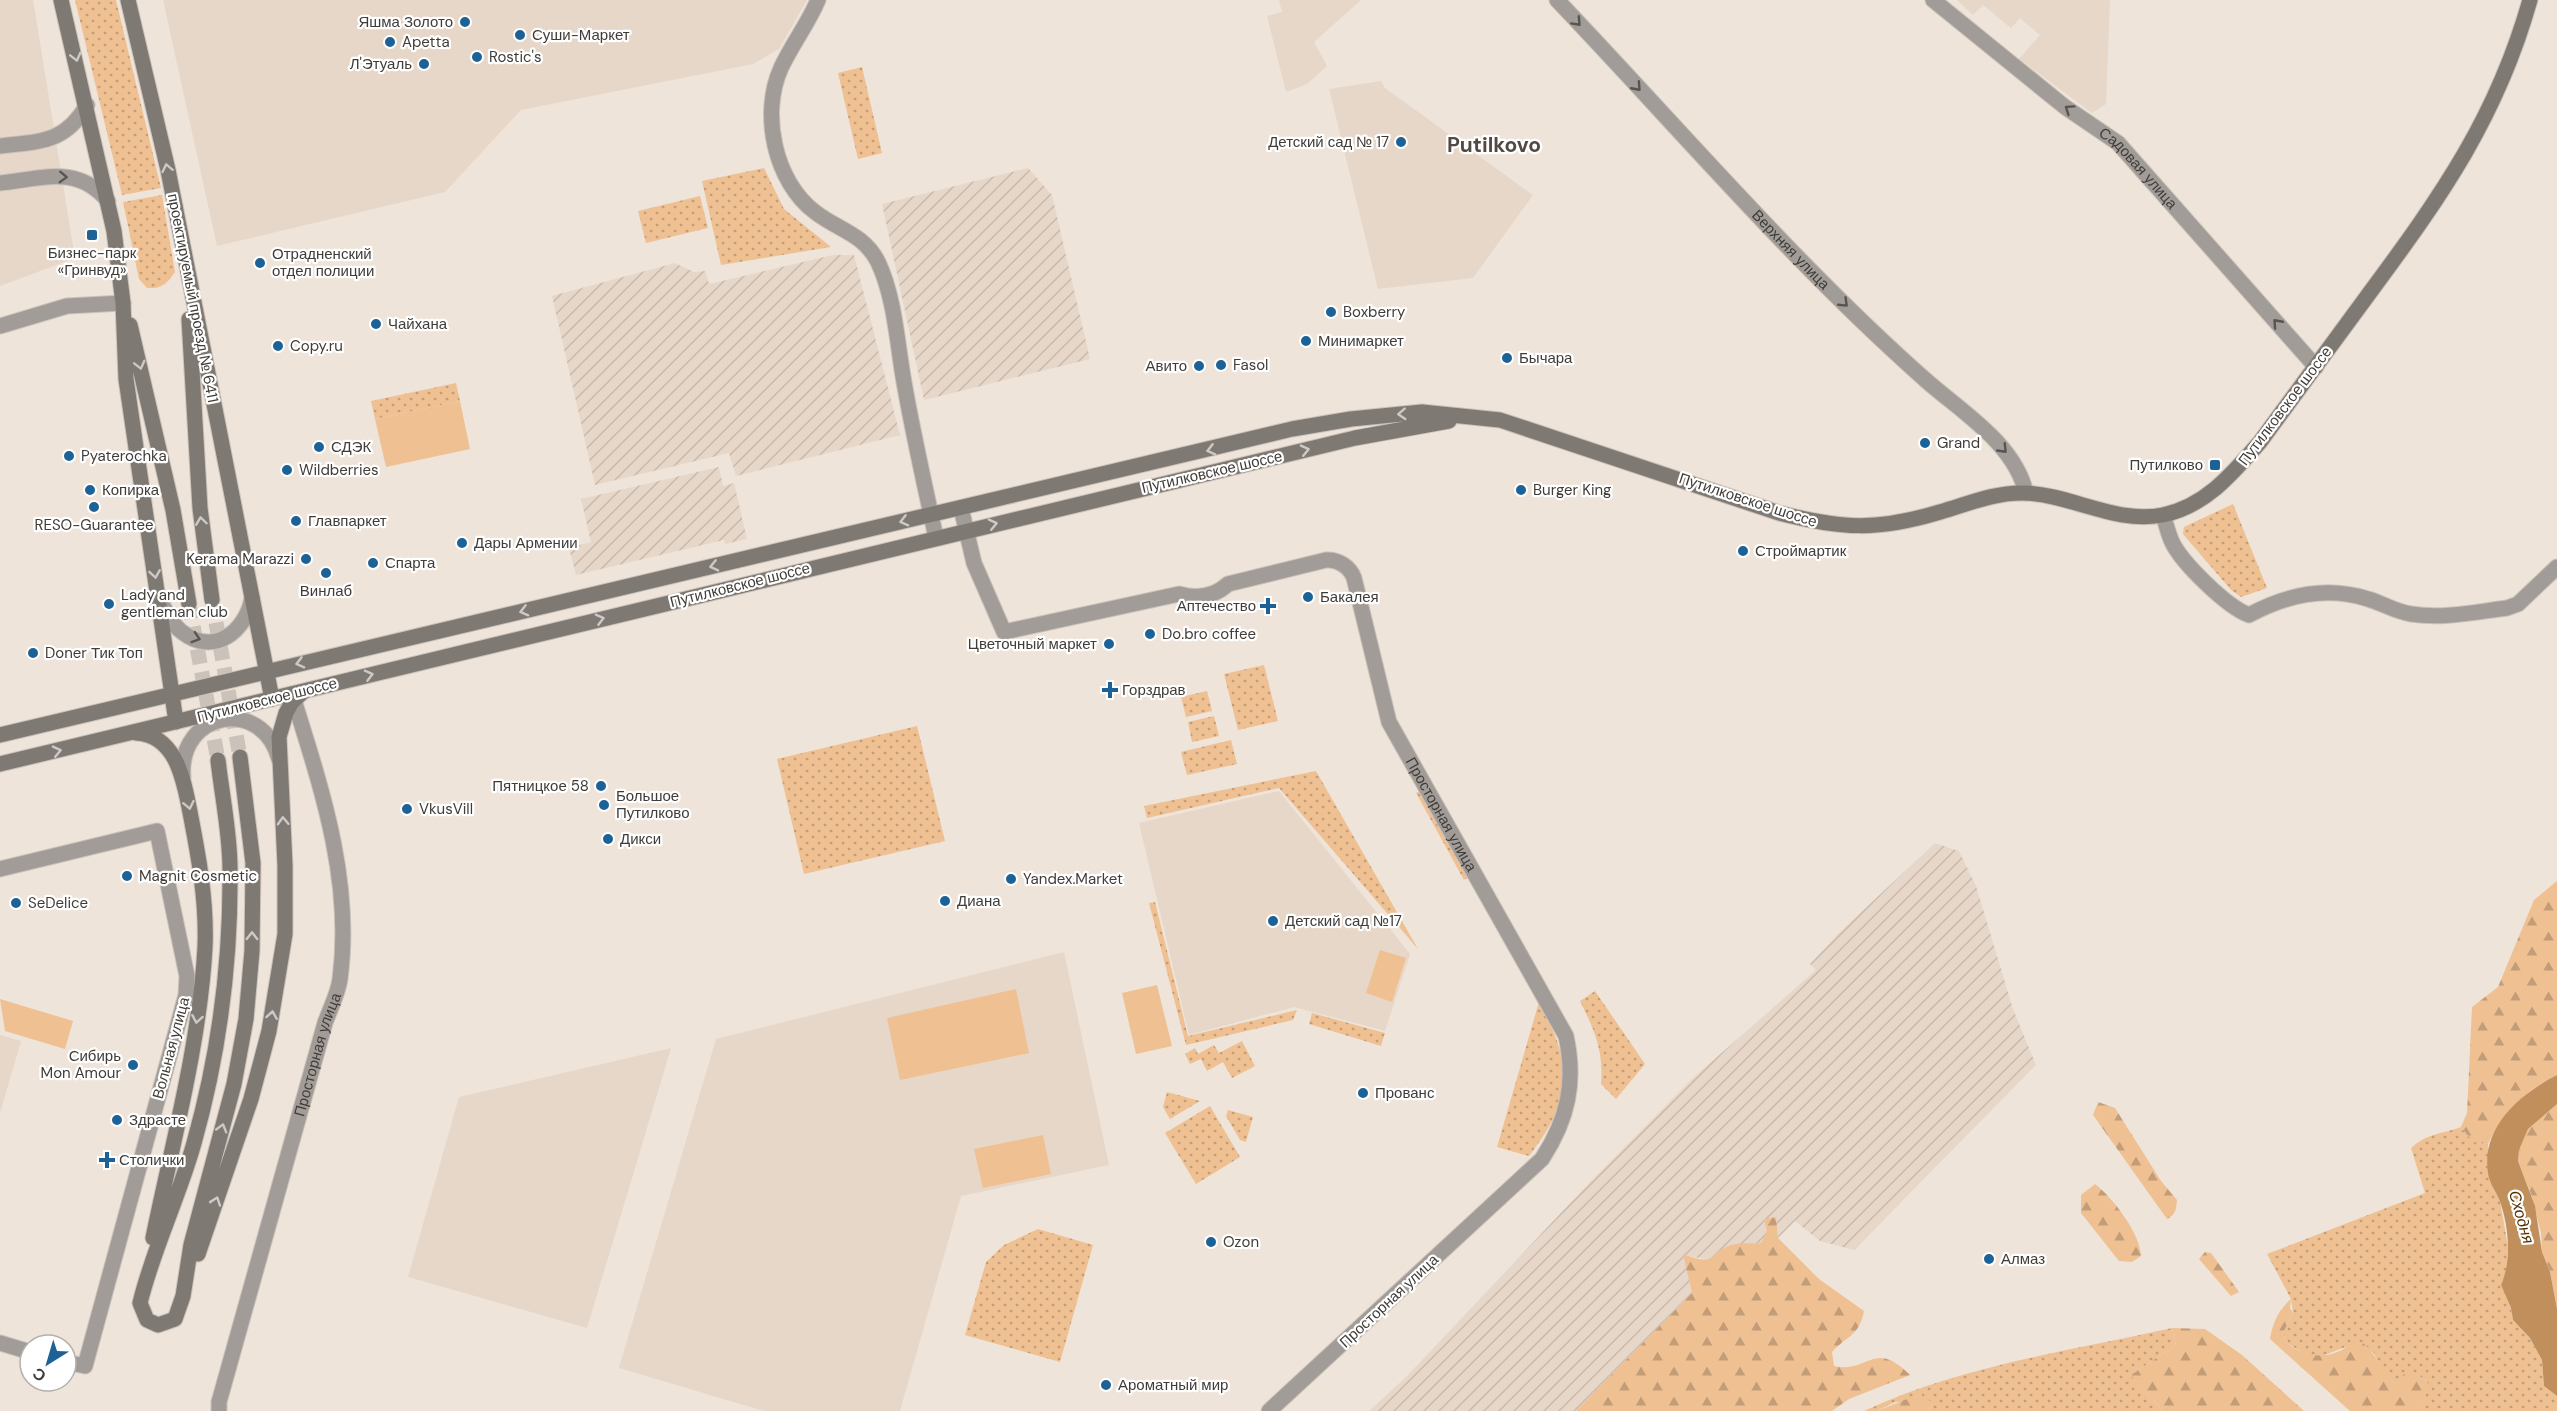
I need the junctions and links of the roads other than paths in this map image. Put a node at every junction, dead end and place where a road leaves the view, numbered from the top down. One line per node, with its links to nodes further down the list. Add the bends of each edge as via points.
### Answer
1 (61, 0): 7 (street, one-way to 7)
2 (128, 0): 11 (street, проектируемый проезд № 6411, one-way to 2)
3 (818, 0): 19 (street, via 774,88 774,141 798,198 817,214 857,235 878,262 888,290)
4 (1557, 0): 17 (street, Верхняя улица, one-way to 17, via 1754,215 1911,367 2001,446 2023,477)
5 (1933, 0): 15 (street, Садовая улица, one-way to 5, via 2118,143 2056,100)
6 (2530, 0): 15 (street, Путилковское шоссе, via 2508,67 2460,166)
7 (87, 105): 8 (street, via 78,121 56,137); 10 (street)
8 (0, 146)
9 (0, 183): 10 (street, one-way to 10, via 67,176 80,179)
10 (108, 201): 12 (street)
11 (186, 266): 25 (street, проектируемый проезд № 6411); 26 (street, one-way to 11, via 200,508)
12 (121, 287): 13 (street); 27 (street, one-way to 27, via 173,510)
13 (123, 303): 14 (street, via 67,306); 24 (street, one-way to 24, via 126,379)
14 (0, 326)
15 (2316, 367): 20 (street, Путилковское шоссе, via 2260,442 2216,489 2199,501)
16 (1481, 417): 17 (street, Путилковское шоссе, via 1543,432 1779,513 1826,525 1859,528 1900,523 1988,497); 18 (street, Путилковское шоссе, one-way to 18, via 1422,412 1292,429); 21 (street, Путилковское шоссе, one-way to 16, via 1355,438)
17 (2026, 493): 20 (street, Путилковское шоссе, via 2120,515)
18 (961, 508): 19 (street, Путилковское шоссе); 21 (street, Просторная улица)
19 (931, 514): 22 (street); 28 (street, Путилковское шоссе, one-way to 28)
20 (2163, 515): 23 (street, via 2172,543 2195,572 2249,615 2279,600 2308,593 2346,593 2409,614 2429,616 2507,608 2518,604)
21 (966, 531): 22 (street, Путилковское шоссе); 47 (street, Просторная улица, via 974,562 1004,632 1179,594 1194,598 1219,592 1228,584 1326,560 1339,562 1348,569 1354,578 1389,722 1566,1036 1570,1100 1542,1159)
22 (936, 538): 30 (street, Путилковское шоссе, one-way to 22)
23 (2557, 567)
24 (158, 597): 25 (street, one-way to 25, via 182,632 207,641 227,636 243,624); 29 (street)
25 (252, 598): 28 (street, проектируемый проезд № 6411)
26 (212, 600)
27 (189, 604)
28 (266, 672): 29 (street, Путилковское шоссе); 31 (street, проектируемый проезд № 6411)
29 (170, 694): 32 (street); 34 (street, Путилковское шоссе)
30 (297, 695): 31 (street, Путилковское шоссе); 37 (street, via 281,725); 46 (street, Просторная улица, via 327,806 343,893 340,981)
31 (272, 699): 32 (street, Путилковское шоссе)
32 (176, 722): 33 (street, Путилковское шоссе)
33 (133, 733): 38 (street, Путилковское шоссе, one-way to 33); 39 (street, via 146,733 164,743)
34 (0, 735)
35 (240, 757): 41 (street, one-way to 35, via 191,1245 234,1084 246,1019 253,863)
36 (218, 760): 42 (street, via 230,867 221,1015 211,1077 193,1146)
37 (279, 762): 39 (street, via 265,733 248,722 228,719 209,724 193,736 184,754); 41 (street, one-way to 37, via 251,1100 269,1031 285,934)
38 (0, 764)
39 (183, 777): 42 (street, one-way to 42, via 202,884 205,946 199,1014)
40 (0, 869): 45 (street, Вольная улица, via 157,831 187,976 186,995 85,1366)
41 (183, 1296): 42 (street, via 175,1319 158,1325 143,1315)
42 (142, 1297)
43 (0, 1343): 44 (street)
44 (18, 1348)
45 (78, 1365)
46 (219, 1411)
47 (1269, 1411)

